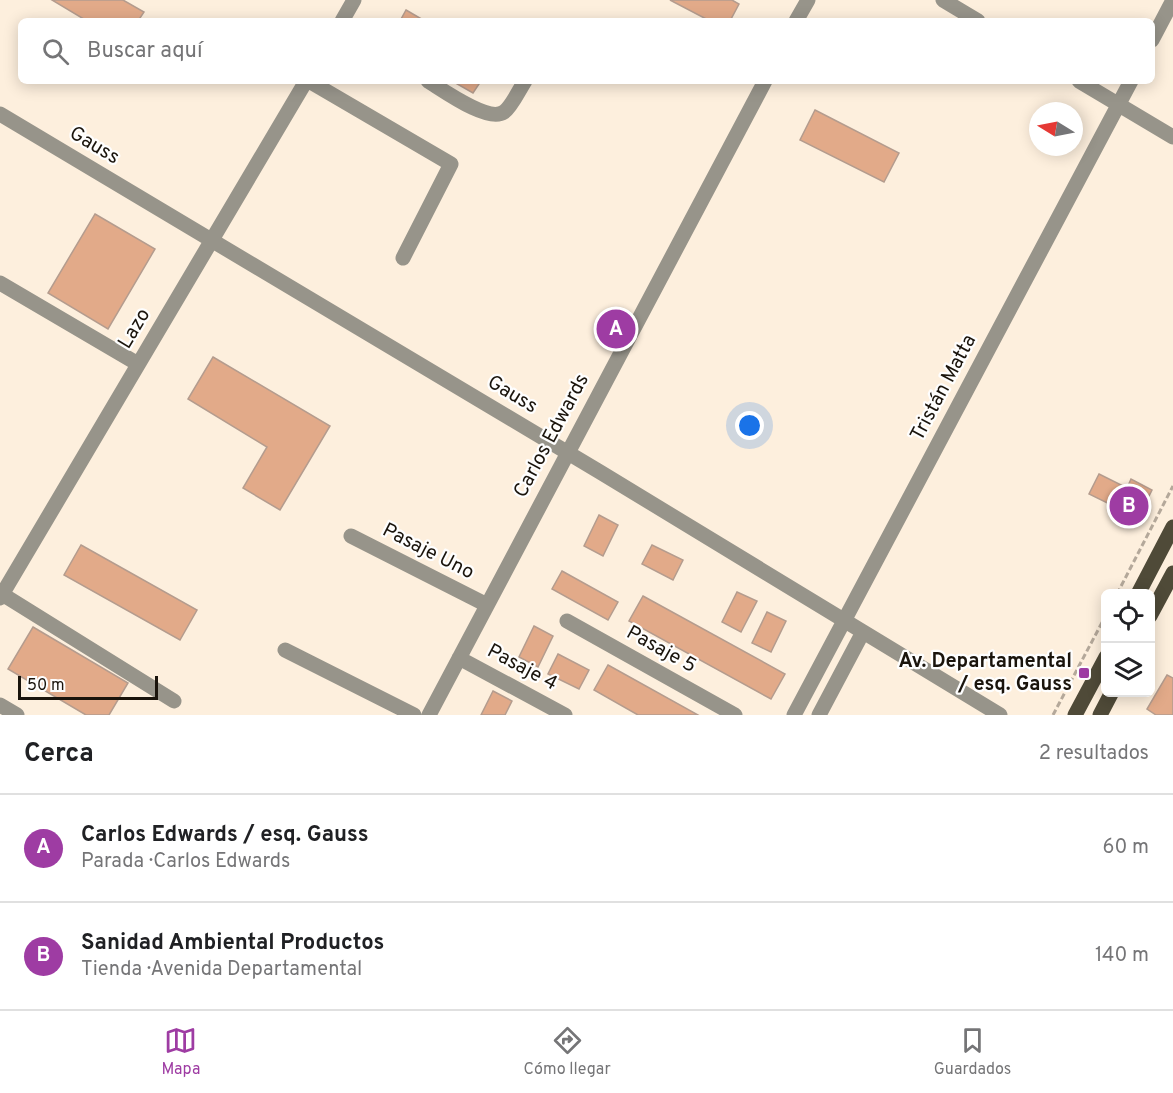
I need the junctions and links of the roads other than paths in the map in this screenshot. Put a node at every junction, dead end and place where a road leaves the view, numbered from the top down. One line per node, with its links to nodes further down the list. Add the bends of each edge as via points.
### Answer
1 (354, 0): 5 (street)
2 (808, 0): 6 (street)
3 (943, 0): 7 (street)
4 (1173, 0): 8 (street)
5 (344, 18)
6 (798, 18)
7 (973, 18)
8 (1155, 34)
9 (306, 84): 19 (street, Lazo)
10 (313, 84): 20 (street, via 451,164)
11 (433, 84): 12 (street, via 479,111 496,114 504,111)
12 (523, 84)
13 (763, 84): 23 (street, Carlos Edwards)
14 (1084, 84): 16 (street)
15 (1129, 84): 16 (street, Tristán Matta)
16 (1118, 105): 18 (street); 31 (street, Tristán Matta)
17 (0, 114): 19 (street, Gauss)
18 (1173, 137)
19 (212, 241): 22 (street, Lazo); 23 (street, Gauss)
20 (403, 258)
21 (0, 283): 22 (street)
22 (138, 364): 28 (street, Lazo)
23 (567, 452): 29 (street, Carlos Edwards); 31 (street, Gauss)
24 (1173, 527): 27 (main road)
25 (351, 536): 29 (street, Pasaje Uno)
26 (1173, 573): 30 (main road)
27 (1141, 589)
28 (1, 596): 38 (street)
29 (487, 605): 35 (street, Carlos Edwards)
30 (1155, 607)
31 (843, 620): 33 (street, Gauss); 45 (street, Tristán Matta)
32 (567, 621): 44 (street, Pasaje 5)
33 (863, 632): 46 (street); 47 (street, Gauss)
34 (285, 650): 41 (street)
35 (459, 658): 42 (street, Carlos Edwards); 43 (street, Pasaje 4)
36 (1101, 666): 48 (main road)
37 (1110, 697): 49 (main road)
38 (174, 701)
39 (0, 705): 40 (street)
40 (17, 715)
41 (414, 715)
42 (429, 715)
43 (565, 715)
44 (735, 715)
45 (794, 715)
46 (819, 715)
47 (1000, 715)
48 (1075, 715)
49 (1100, 715)

